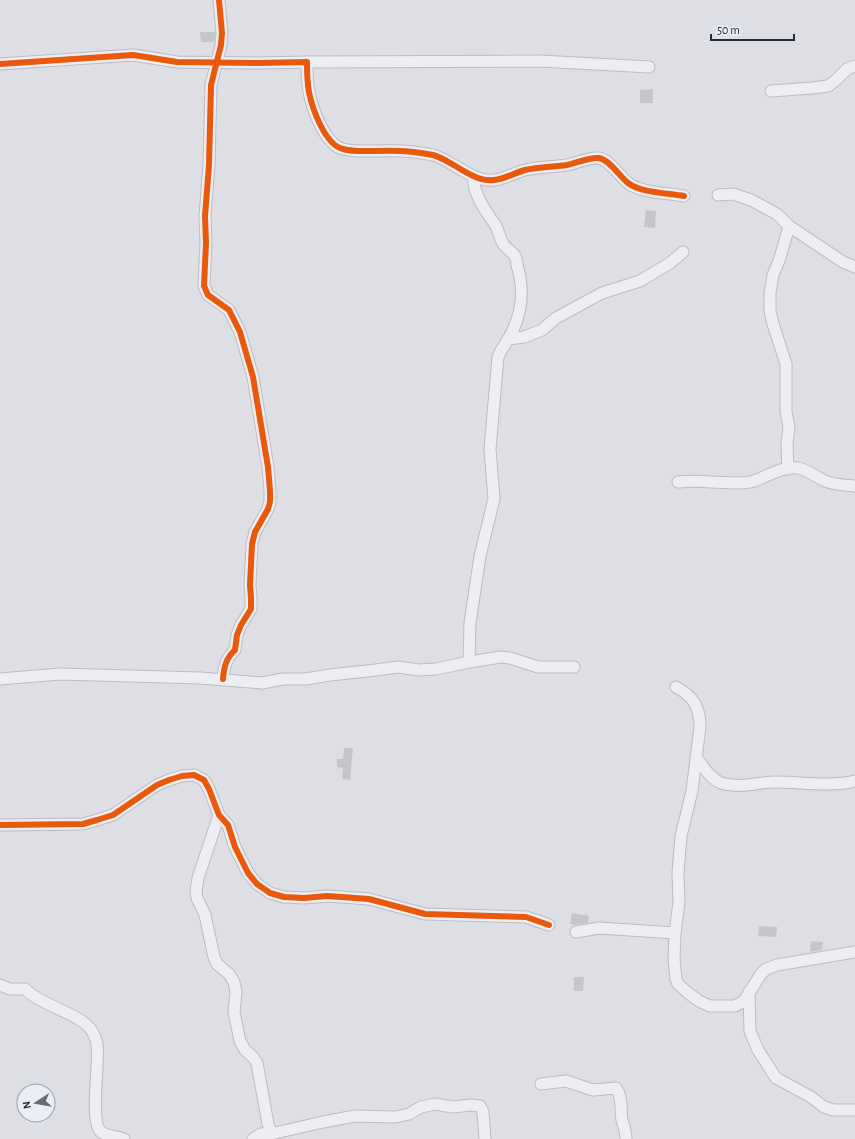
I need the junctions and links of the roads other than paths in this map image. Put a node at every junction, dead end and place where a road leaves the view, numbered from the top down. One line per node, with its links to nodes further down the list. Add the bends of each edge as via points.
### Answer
1 (219, 0): 2 (street, via 222,33)
2 (217, 62): 3 (street); 4 (street, via 177,62 133,55); 21 (street, via 211,85 204,286 208,295 229,310 240,332 253,377 270,491 268,509 255,532 252,544 251,609 237,635 235,650 229,655 225,665)
3 (307, 62): 6 (street, via 540,61); 8 (street, via 309,92 315,115 335,146 356,151 413,151 435,156)
4 (0, 64)
5 (855, 66): 7 (street, via 847,69 828,86)
6 (649, 67)
7 (771, 92)
8 (474, 176): 10 (street, via 491,181 525,170 601,158 630,185); 14 (street, via 477,195 496,226 503,245 516,258 520,272 522,303 513,332)
9 (718, 195): 11 (street, via 733,194 751,200 777,214)
10 (684, 196)
11 (789, 226): 13 (street, via 843,262); 15 (street, via 773,275 770,293 770,311 786,364)
12 (683, 252): 14 (street, via 640,281 602,293 556,318 542,330 524,337)
13 (855, 267)
14 (508, 339): 18 (street, via 500,349 498,357 490,449 494,499 480,556 470,623)
15 (788, 468): 16 (street, via 753,482); 17 (street, via 798,468 837,485)
16 (678, 482)
17 (855, 486)
18 (469, 662): 19 (street, via 502,657 538,666); 21 (street, via 436,670 398,667 262,683)
19 (574, 667)
20 (0, 679): 21 (street, via 60,674)
21 (223, 679)
22 (676, 687): 23 (street, via 693,699 700,717)
23 (696, 757): 24 (street, via 708,774 720,783 732,786 775,782 816,785); 29 (street, via 692,791 681,836 679,902)
24 (855, 781)
25 (219, 815): 26 (street, via 204,780 194,775 163,782 113,815 83,824); 27 (street, via 228,825 248,873 257,884 270,893 284,898 327,896 369,899 425,914 526,917); 35 (street, via 198,878 197,898 205,915 217,964 234,982 234,1012 240,1040 257,1063)
26 (0, 825)
27 (549, 925)
28 (576, 932): 29 (street, via 607,928)
29 (675, 933): 32 (street, via 676,979 688,993 710,1006 735,1006 744,1001)
30 (855, 952): 32 (street, via 766,969)
31 (0, 985): 36 (street, via 10,989 26,989 37,999 90,1027 97,1045 95,1103 98,1129 107,1135)
32 (749, 992): 34 (street, via 750,1031 758,1050 776,1078 812,1097 824,1107 833,1110)
33 (541, 1084): 39 (street, via 566,1081 593,1090 616,1088 620,1097)
34 (855, 1110)
35 (272, 1134): 37 (street, via 261,1134); 38 (street, via 355,1116 396,1117 435,1104 481,1107)
36 (124, 1139)
37 (253, 1139)
38 (485, 1139)
39 (626, 1139)

